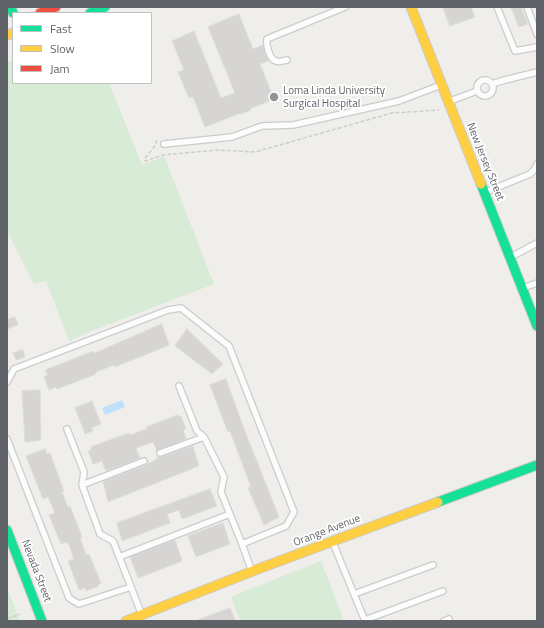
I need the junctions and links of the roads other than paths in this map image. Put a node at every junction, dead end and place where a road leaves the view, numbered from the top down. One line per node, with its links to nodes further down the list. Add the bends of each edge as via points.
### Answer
1 (56, 7): 7 (street)
2 (105, 7): 8 (street)
3 (345, 7): 11 (lane, via 267,39 271,57 279,62)
4 (412, 7): 14 (street, New Jersey Street)
5 (497, 7): 10 (lane, via 514,51)
6 (526, 7): 9 (lane)
7 (43, 12)
8 (92, 12)
9 (537, 34)
10 (537, 47)
11 (287, 60)
12 (537, 72): 13 (lane)
13 (492, 84): 15 (lane, via 486,80 481,81); 15 (lane, via 492,92 487,95 481,95)
14 (442, 85): 16 (street, New Jersey Street); 17 (lane, via 399,101 293,125 262,126 232,137)
15 (477, 91): 16 (lane)
16 (448, 102): 19 (street, New Jersey Street)
17 (164, 144)
18 (537, 164): 19 (lane, via 530,174)
19 (484, 193): 21 (street, New Jersey Street)
20 (537, 243): 21 (lane)
21 (510, 257): 23 (street, New Jersey Street)
22 (537, 283): 23 (lane)
23 (522, 288): 24 (street, New Jersey Street)
24 (537, 326)
25 (7, 382): 37 (lane, via 14,369 168,310 182,308 229,346 294,512 286,526)
26 (179, 386): 28 (lane, via 198,431)
27 (67, 429): 33 (lane, via 84,472)
28 (204, 437): 30 (lane); 34 (lane, via 224,477 221,492)
29 (7, 439): 41 (lane, via 69,598 79,604)
30 (160, 453)
31 (144, 461): 33 (lane)
32 (537, 465): 36 (street, Orange Avenue)
33 (82, 485): 38 (lane, via 100,534 113,541)
34 (230, 514): 37 (lane); 38 (lane)
35 (7, 530): 45 (street, Nevada Street)
36 (332, 541): 40 (street, Orange Avenue); 43 (lane)
37 (242, 544): 40 (lane)
38 (119, 557): 41 (lane)
39 (433, 565): 43 (lane)
40 (252, 572): 44 (street, Orange Avenue)
41 (131, 587): 44 (lane)
42 (443, 591): 47 (lane)
43 (354, 594): 47 (lane)
44 (142, 615): 46 (street, Orange Avenue)
45 (42, 621)
46 (126, 621)
47 (365, 621)

